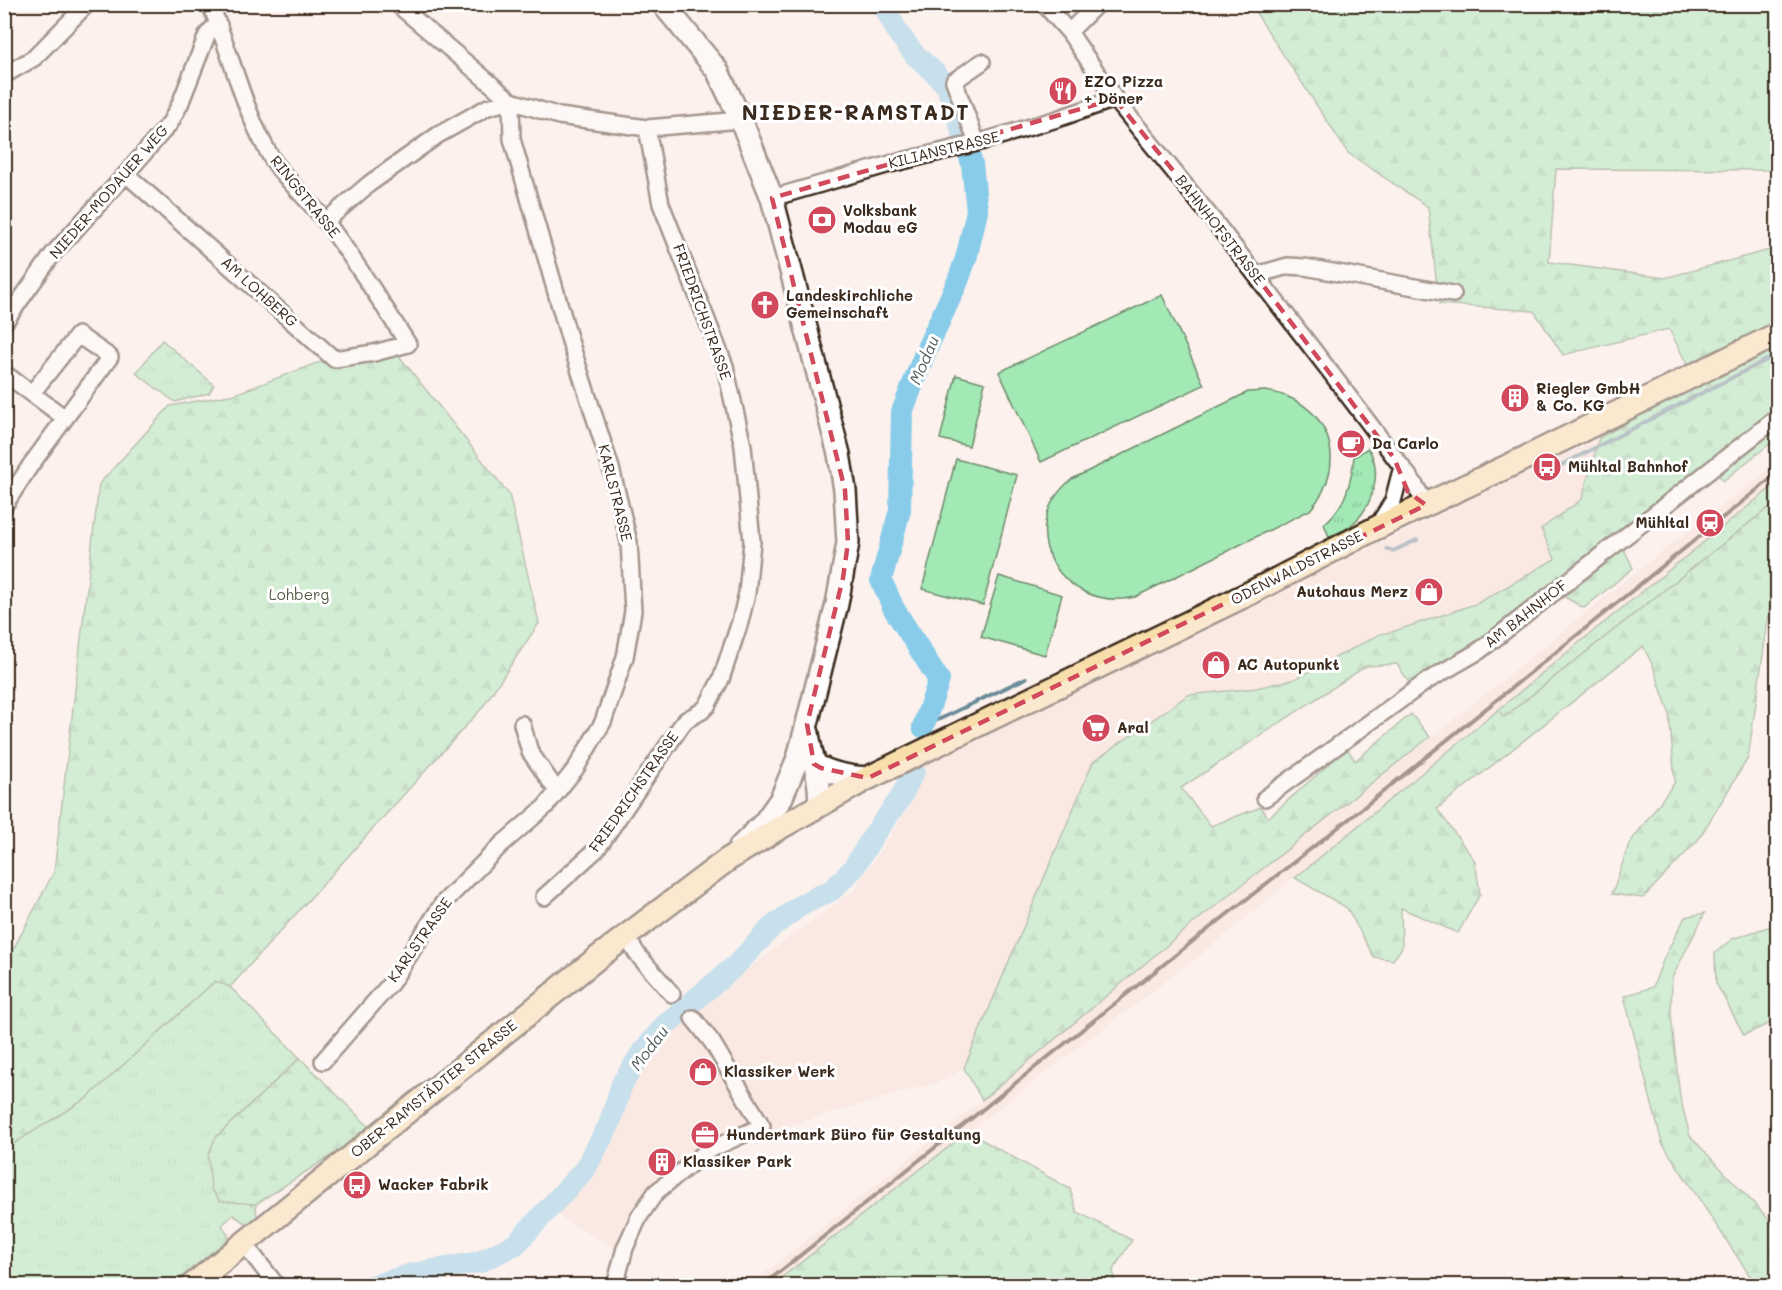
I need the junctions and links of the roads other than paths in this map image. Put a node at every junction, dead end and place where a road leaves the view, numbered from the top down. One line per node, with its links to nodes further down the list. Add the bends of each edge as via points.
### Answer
1 (87, 4): 10 (street, via 34,58)
2 (210, 4): 7 (street, RINGSTRASSE)
3 (398, 4): 12 (street)
4 (663, 4): 13 (main road, via 717,70)
5 (1044, 4): 8 (street, BAHNHOFSTRASSE)
6 (1097, 4): 8 (street)
7 (219, 25): 16 (street, NIEDER-MODAUER WEG, via 207,35 170,123); 18 (street, RINGSTRASSE, via 244,102 272,158)
8 (1069, 32): 11 (street, BAHNHOFSTRASSE)
9 (982, 62): 15 (street, via 954,81)
10 (4, 75)
11 (1115, 99): 15 (street, KILIANSTRASSE); 19 (street, BAHNHOFSTRASSE)
12 (511, 101): 14 (street, via 559,116); 18 (street, via 489,107 438,135 369,184); 36 (street, KARLSTRASSE, via 512,139 611,468 629,542 633,611 625,657 603,722)
13 (741, 120): 14 (street); 17 (main road)
14 (647, 128): 40 (street, FRIEDRICHSTRASSE, via 662,204 725,366 743,446 752,542 747,593 721,679 707,706 681,726 597,849)
15 (977, 143): 17 (street, KILIANSTRASSE)
16 (126, 174): 21 (street, NIEDER-MODAUER WEG, via 53,254); 23 (street, AM LOHBERG, via 334,359)
17 (772, 198): 34 (main road, via 839,454 847,514 843,578 807,724)
18 (326, 221): 23 (street, RINGSTRASSE)
19 (1256, 275): 20 (street, via 1305,267); 28 (street, BAHNHOFSTRASSE)
20 (1454, 294)
21 (4, 323)
22 (1778, 334): 30 (main road, ODENWALDSTRASSE)
23 (408, 344)
24 (4, 373): 25 (street)
25 (32, 393): 27 (street); 27 (street, via 78,335 110,357)
26 (1778, 417): 37 (street, AM BAHNHOF, via 1479,651 1427,681)
27 (65, 418): 31 (street)
28 (1394, 458): 29 (street, BAHNHOFSTRASSE); 30 (street, BAHNHOFSTRASSE)
29 (1400, 474): 30 (street, BAHNHOFSTRASSE, via 1412,496); 32 (street, via 1393,501)
30 (1426, 505): 32 (main road, ODENWALDSTRASSE)
31 (4, 506)
32 (1376, 528): 35 (main road, ODENWALDSTRASSE)
33 (522, 724): 36 (street, via 530,752)
34 (806, 761): 35 (main road, via 842,776); 38 (main road, via 802,784); 39 (main road, OBER-RAMSTÄDTER STRASSE, via 764,823)
35 (868, 778): 38 (main road, ODENWALDSTRASSE)
36 (558, 791): 44 (street, KARLSTRASSE, via 444,903 391,983)
37 (1265, 798)
38 (819, 805): 39 (main road, OBER-RAMSTÄDTER STRASSE)
39 (727, 860): 41 (main road, OBER-RAMSTÄDTER STRASSE)
40 (544, 897)
41 (626, 936): 42 (street); 45 (main road, OBER-RAMSTÄDTER STRASSE)
42 (672, 994)
43 (693, 1018): 48 (street, via 712,1042 762,1126 707,1151 656,1192 625,1248)
44 (323, 1061)
45 (243, 1242): 46 (main road, OBER-RAMSTÄDTER STRASSE); 47 (street)
46 (191, 1286)
47 (277, 1286)
48 (615, 1286)

